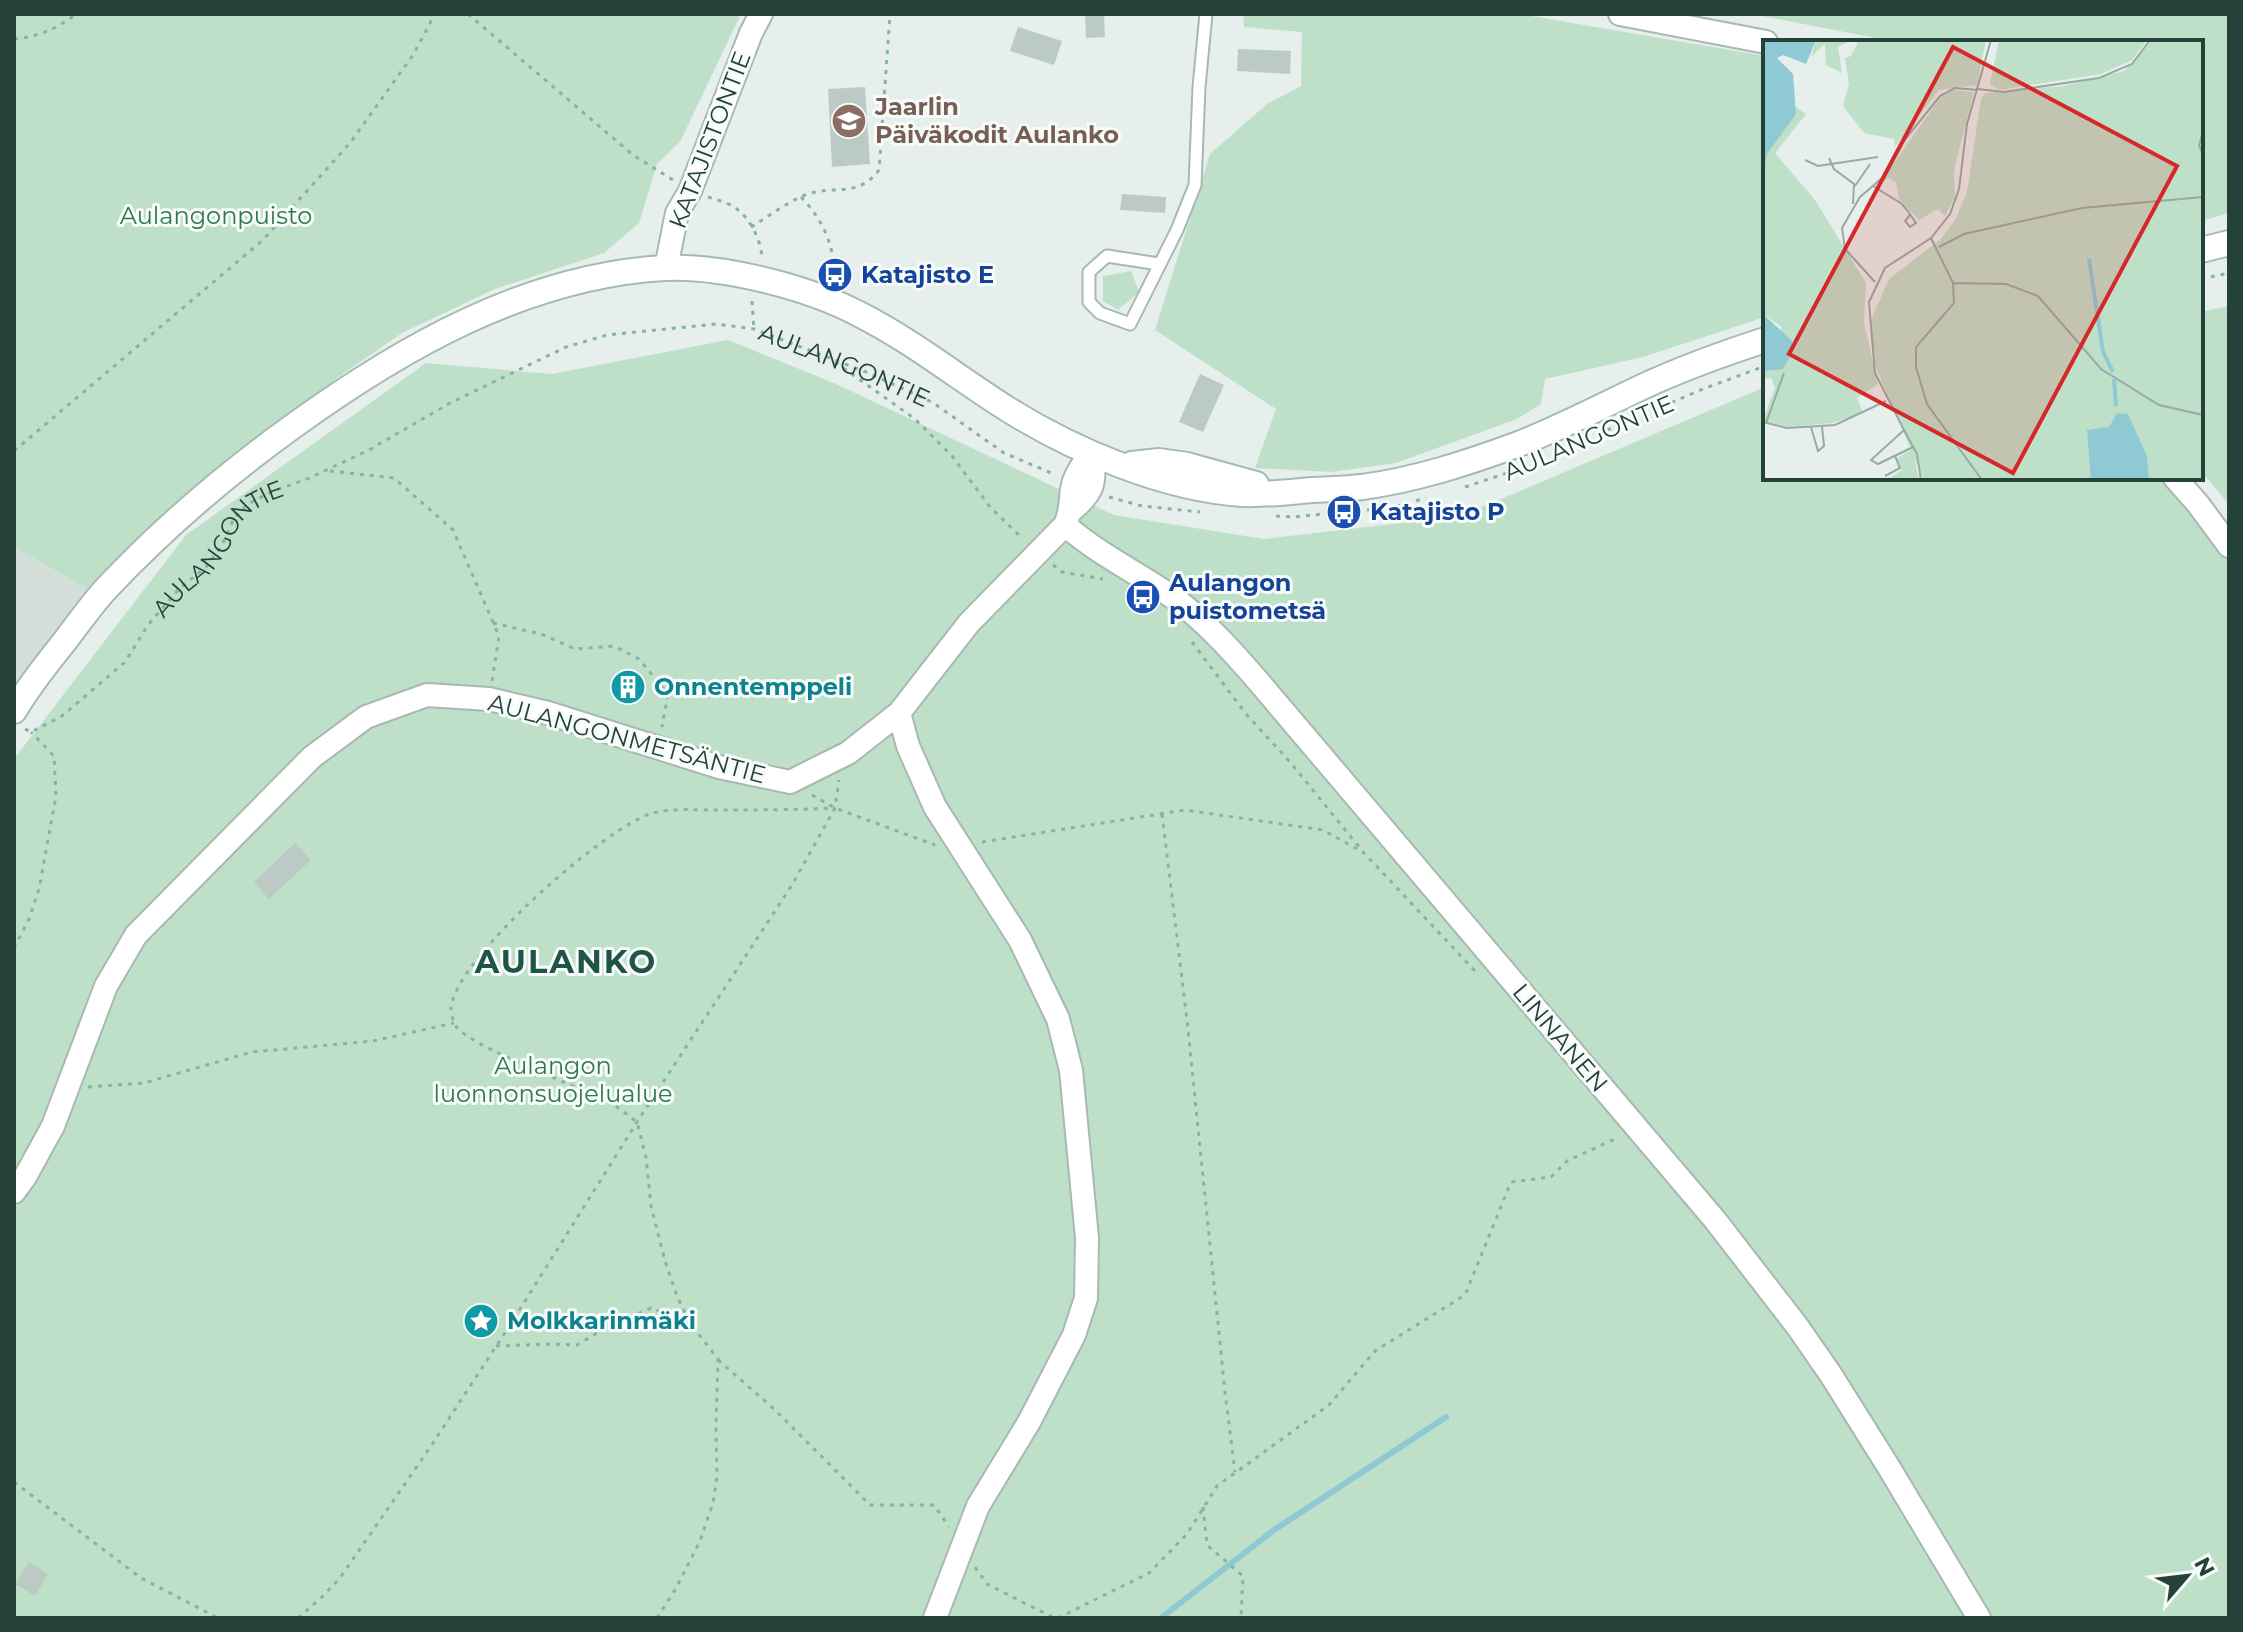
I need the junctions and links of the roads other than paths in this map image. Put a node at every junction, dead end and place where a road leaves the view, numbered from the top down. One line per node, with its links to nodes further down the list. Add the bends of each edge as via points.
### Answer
1 (761, 14): 8 (street, KATAJISTONTIE, via 677,213)
2 (1206, 14): 7 (lane, via 1195,185)
3 (1620, 14): 4 (street)
4 (1763, 41)
5 (2229, 243): 6 (street)
6 (2203, 250)
7 (1159, 264): 7 (lane, via 1130,324 1100,313 1089,302 1089,272 1107,256)
8 (666, 268): 10 (street, AULANGONTIE, via 783,284 856,312 1008,409); 14 (street, AULANGONTIE, via 539,292 438,334 349,386 270,443 152,542 101,595)
9 (1763, 341): 10 (street, AULANGONTIE, via 1658,380 1519,444 1456,466 1361,487 1281,492 1187,465 1124,465)
10 (1092, 454): 12 (street, AULANGONMETSÄNTIE, via 1094,472 1082,486 1085,499)
11 (2177, 480): 13 (street)
12 (1068, 518): 15 (street, AULANGONMETSÄNTIE, via 969,623); 18 (street, LINNANEN, via 1079,538 1210,627 1715,1220 1831,1375)
13 (2229, 546)
14 (19, 704)
15 (899, 713): 16 (street, AULANGONMETSÄNTIE, via 842,757 790,782 719,767 489,699 427,695 366,717 312,757 136,935 106,986 53,1126); 17 (street, via 935,807 1020,940 1058,1019 1071,1070 1087,1238 1086,1298 1074,1335 978,1506)
16 (14, 1192)
17 (935, 1618)
18 (1979, 1618)

